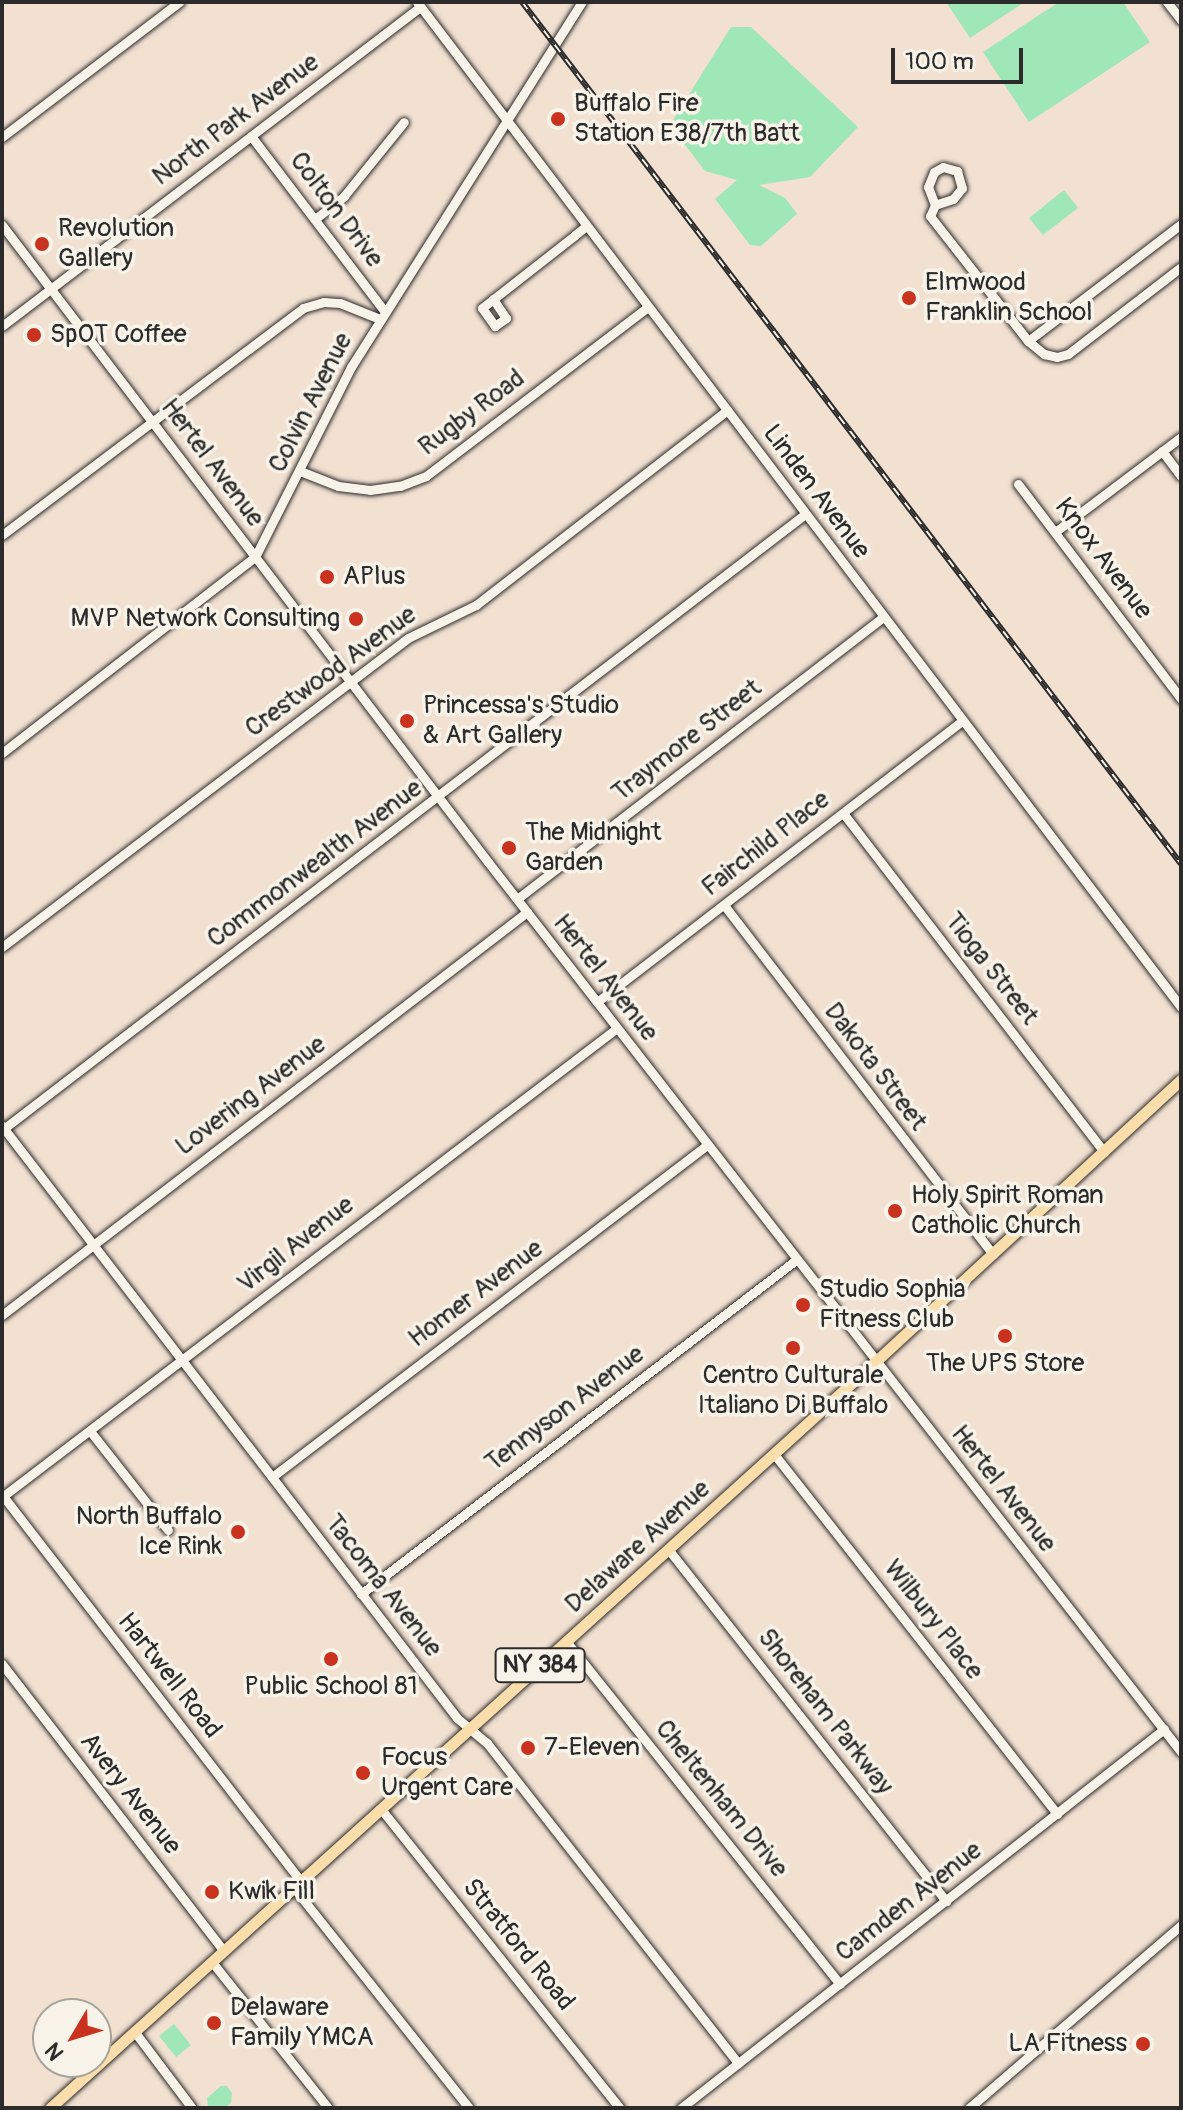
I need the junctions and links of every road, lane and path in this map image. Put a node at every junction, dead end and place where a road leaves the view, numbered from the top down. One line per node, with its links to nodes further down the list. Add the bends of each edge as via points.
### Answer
1 (179, 2): 10 (street)
2 (582, 2): 7 (street, Colvin Avenue)
3 (1167, 2): 5 (street)
4 (418, 4): 7 (street, Linden Avenue); 9 (street, North Park Avenue)
5 (1177, 8): 6 (street)
6 (1181, 20)
7 (505, 120): 15 (street, Linden Avenue); 20 (street, Colvin Avenue)
8 (404, 122): 12 (street, via 344,196)
9 (251, 136): 12 (street, Colton Drive); 17 (street, North Park Avenue)
10 (2, 137)
11 (935, 205): 11 (street, via 960,193 962,179 952,168 938,169 931,176 929,191); 22 (street, via 930,216)
12 (315, 219): 20 (street, Colton Drive)
13 (1181, 224): 22 (street)
14 (2, 225): 17 (street, Hertel Avenue)
15 (586, 226): 18 (street); 19 (street, Linden Avenue)
16 (1181, 267): 22 (street, via 1068,354 1044,354)
17 (51, 289): 21 (street, North Park Avenue); 24 (street, Hertel Avenue)
18 (493, 299)
19 (648, 307): 23 (street, Linden Avenue); 27 (street, Rugby Road, via 426,476 370,490 338,486)
20 (383, 315): 24 (street, via 340,303 303,308); 27 (street, Colvin Avenue)
21 (2, 326)
22 (1028, 341)
23 (727, 410): 30 (street, Linden Avenue); 35 (street, Crestwood Avenue, via 476,605 416,632)
24 (152, 421): 32 (street); 33 (street, Hertel Avenue)
25 (1181, 437): 26 (street)
26 (1162, 451): 28 (street); 31 (street)
27 (300, 471): 33 (street, Colvin Avenue)
28 (1181, 476)
29 (1018, 484): 31 (street, Knox Avenue)
30 (805, 514): 34 (street, Linden Avenue); 39 (street, Commonwealth Avenue)
31 (1055, 532): 36 (street, Knox Avenue)
32 (2, 535)
33 (255, 557): 35 (street, Hertel Avenue); 38 (street, Colvin Avenue)
34 (883, 617): 37 (street, Linden Avenue); 41 (street, Traymore Street)
35 (349, 681): 39 (street, Hertel Avenue); 44 (street, Crestwood Avenue)
36 (1181, 699)
37 (962, 721): 40 (street, Fairchild Place); 46 (street, Linden Avenue)
38 (2, 753)
39 (438, 797): 41 (street, Hertel Avenue); 49 (street, Commonwealth Avenue)
40 (843, 813): 42 (street, Fairchild Place); 51 (street, Tioga Street)
41 (517, 899): 43 (street, Hertel Avenue)
42 (724, 905): 45 (street, Fairchild Place); 53 (street, Dakota Street)
43 (527, 912): 45 (street, Hertel Avenue); 52 (street, Lovering Avenue)
44 (2, 947)
45 (597, 1002): 47 (street, Hertel Avenue)
46 (1181, 1007)
47 (617, 1028): 50 (street, Hertel Avenue); 56 (street, Virgil Avenue)
48 (1181, 1080): 51 (main road, Delaware Avenue / NY 384)
49 (3, 1129): 52 (street, Tacoma Avenue)
50 (707, 1145): 54 (street, Hertel Avenue); 60 (street, Homer Avenue)
51 (1104, 1152): 53 (main road, Delaware Avenue / NY 384)
52 (94, 1244): 55 (street, Lovering Avenue); 56 (street, Tacoma Avenue)
53 (993, 1254): 57 (main road, Delaware Avenue / NY 384)
54 (796, 1260): 57 (street, Hertel Avenue); 64 (street, Tennyson Avenue)
55 (2, 1315)
56 (182, 1361): 58 (street, Virgil Avenue); 60 (street, Tacoma Avenue)
57 (875, 1362): 59 (main road, Delaware Avenue / NY 384); 68 (street, Hertel Avenue)
58 (90, 1431): 61 (street, Virgil Avenue); 62 (street)
59 (774, 1454): 63 (main road, Delaware Avenue / NY 384); 71 (street, Wilbury Place)
60 (272, 1477): 64 (street, Tacoma Avenue)
61 (2, 1496): 72 (street, Hartwell Road)
62 (168, 1530)
63 (668, 1549): 65 (main road, Delaware Avenue / NY 384); 73 (street, Shoreham Parkway)
64 (361, 1594): 67 (street, Tacoma Avenue)
65 (566, 1641): 67 (main road, Delaware Avenue / NY 384); 77 (street, Cheltenham Drive)
66 (2, 1664): 75 (street, Avery Avenue)
67 (470, 1729): 70 (main road, Delaware Avenue / NY 384); 79 (street, Tacoma Avenue, via 487,1743)
68 (1164, 1729): 69 (street, Hertel Avenue); 71 (street, Camden Avenue)
69 (1181, 1752)
70 (381, 1809): 72 (main road, Delaware Avenue / NY 384); 84 (street, Stratford Road)
71 (1057, 1814): 73 (street, Camden Avenue)
72 (298, 1885): 75 (main road, Delaware Avenue / NY 384); 83 (street, Hartwell Road)
73 (946, 1901): 77 (street, Camden Avenue)
74 (1181, 1925): 86 (street)
75 (224, 1951): 76 (main road, Delaware Avenue / NY 384)
76 (212, 1962): 78 (main road, Delaware Avenue / NY 384); 82 (street)
77 (840, 1984): 79 (street, Camden Avenue)
78 (134, 2031): 80 (main road, Delaware Avenue / NY 384); 81 (street)
79 (738, 2063): 85 (street, Camden Avenue)
80 (50, 2108)
81 (192, 2108)
82 (328, 2108)
83 (469, 2108)
84 (620, 2108)
85 (681, 2108)
86 (969, 2108)

